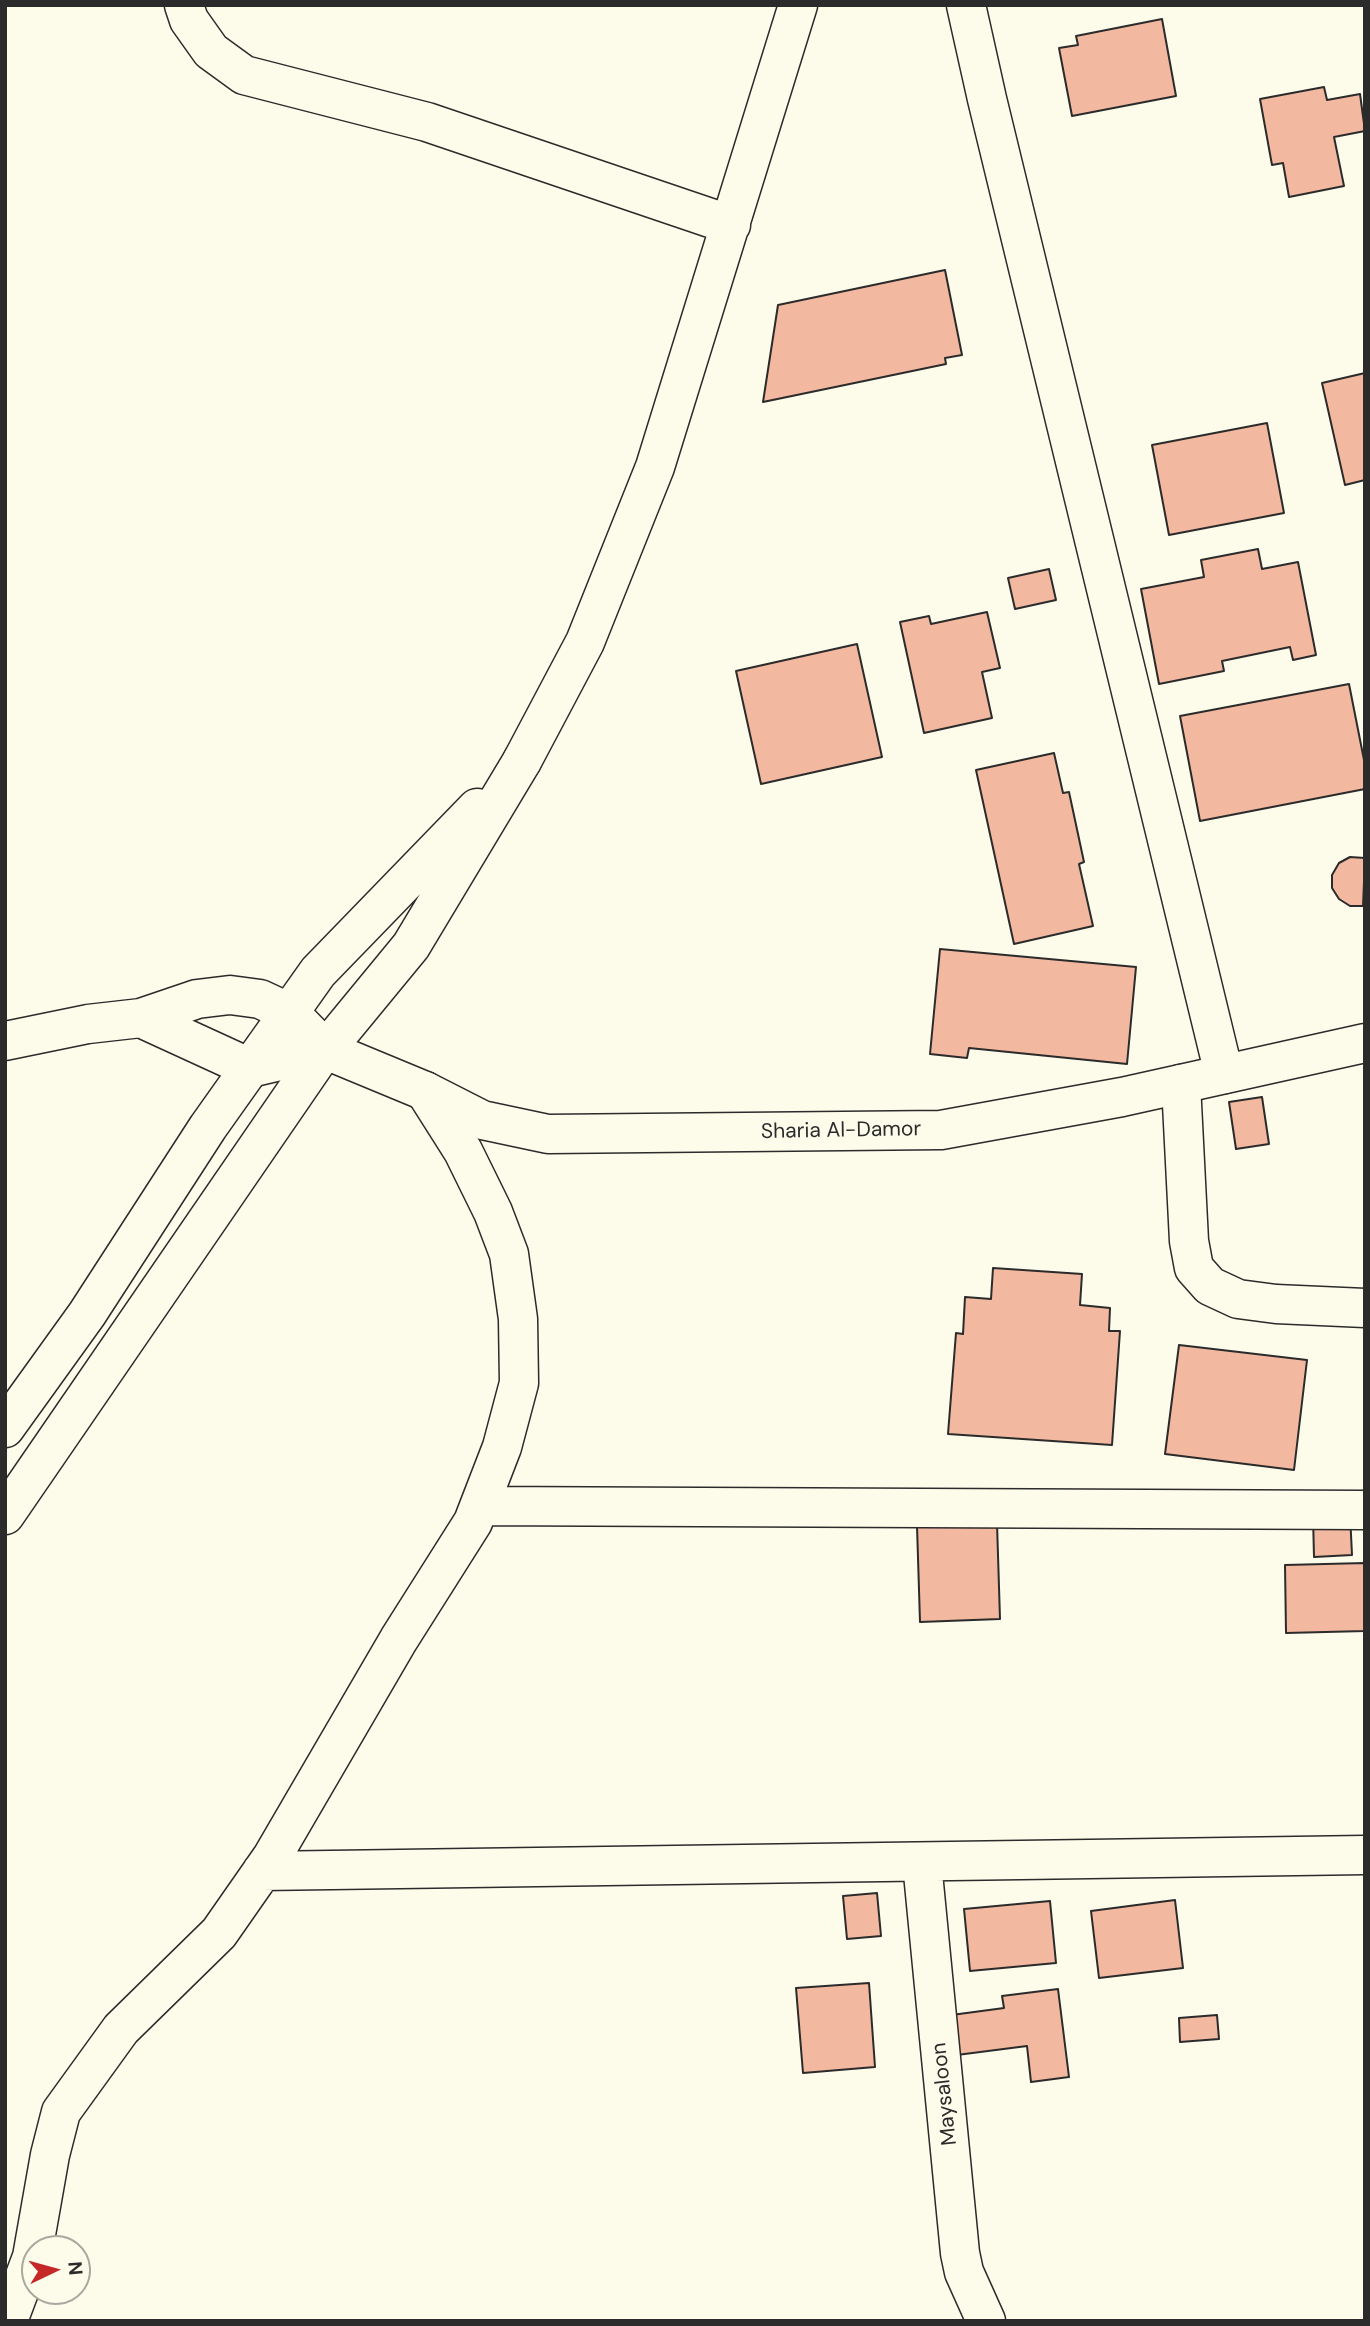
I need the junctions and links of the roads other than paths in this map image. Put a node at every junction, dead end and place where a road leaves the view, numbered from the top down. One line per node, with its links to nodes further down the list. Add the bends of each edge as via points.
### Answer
1 (184, 5): 4 (street, via 211,51 244,75 427,122)
2 (799, 5): 4 (street)
3 (966, 5): 12 (street)
4 (731, 225): 5 (street, via 650,479 585,642)
5 (522, 761): 6 (street, via 318,972); 10 (street, via 411,946)
6 (290, 1013): 7 (street, via 260,999 230,995 197,999); 10 (street); 11 (street)
7 (141, 1018): 8 (street); 11 (street)
8 (5, 1041)
9 (1365, 1043): 12 (street, Sharia Al-Damor)
10 (326, 1050): 11 (street); 14 (street, Sharia Al-Damor); 19 (street)
11 (250, 1068): 16 (street, via 87,1314)
12 (1224, 1074): 13 (street, Sharia Al-Damor)
13 (1181, 1084): 14 (street, Sharia Al-Damor, via 941,1130 548,1134 482,1120); 15 (street, via 1194,1268 1210,1286 1238,1299)
14 (425, 1091): 17 (street, via 493,1212 509,1254 518,1319 519,1383)
15 (1365, 1308)
16 (5, 1428)
17 (480, 1506): 18 (street); 22 (street)
18 (1365, 1510)
19 (5, 1515)
20 (1365, 1855): 21 (street)
21 (922, 1863): 22 (street); 24 (street, Maysaloon, via 960,2253)
22 (262, 1871): 23 (street, via 219,1933 121,2029 61,2112 32,2257)
23 (8, 2321)
24 (986, 2321)

